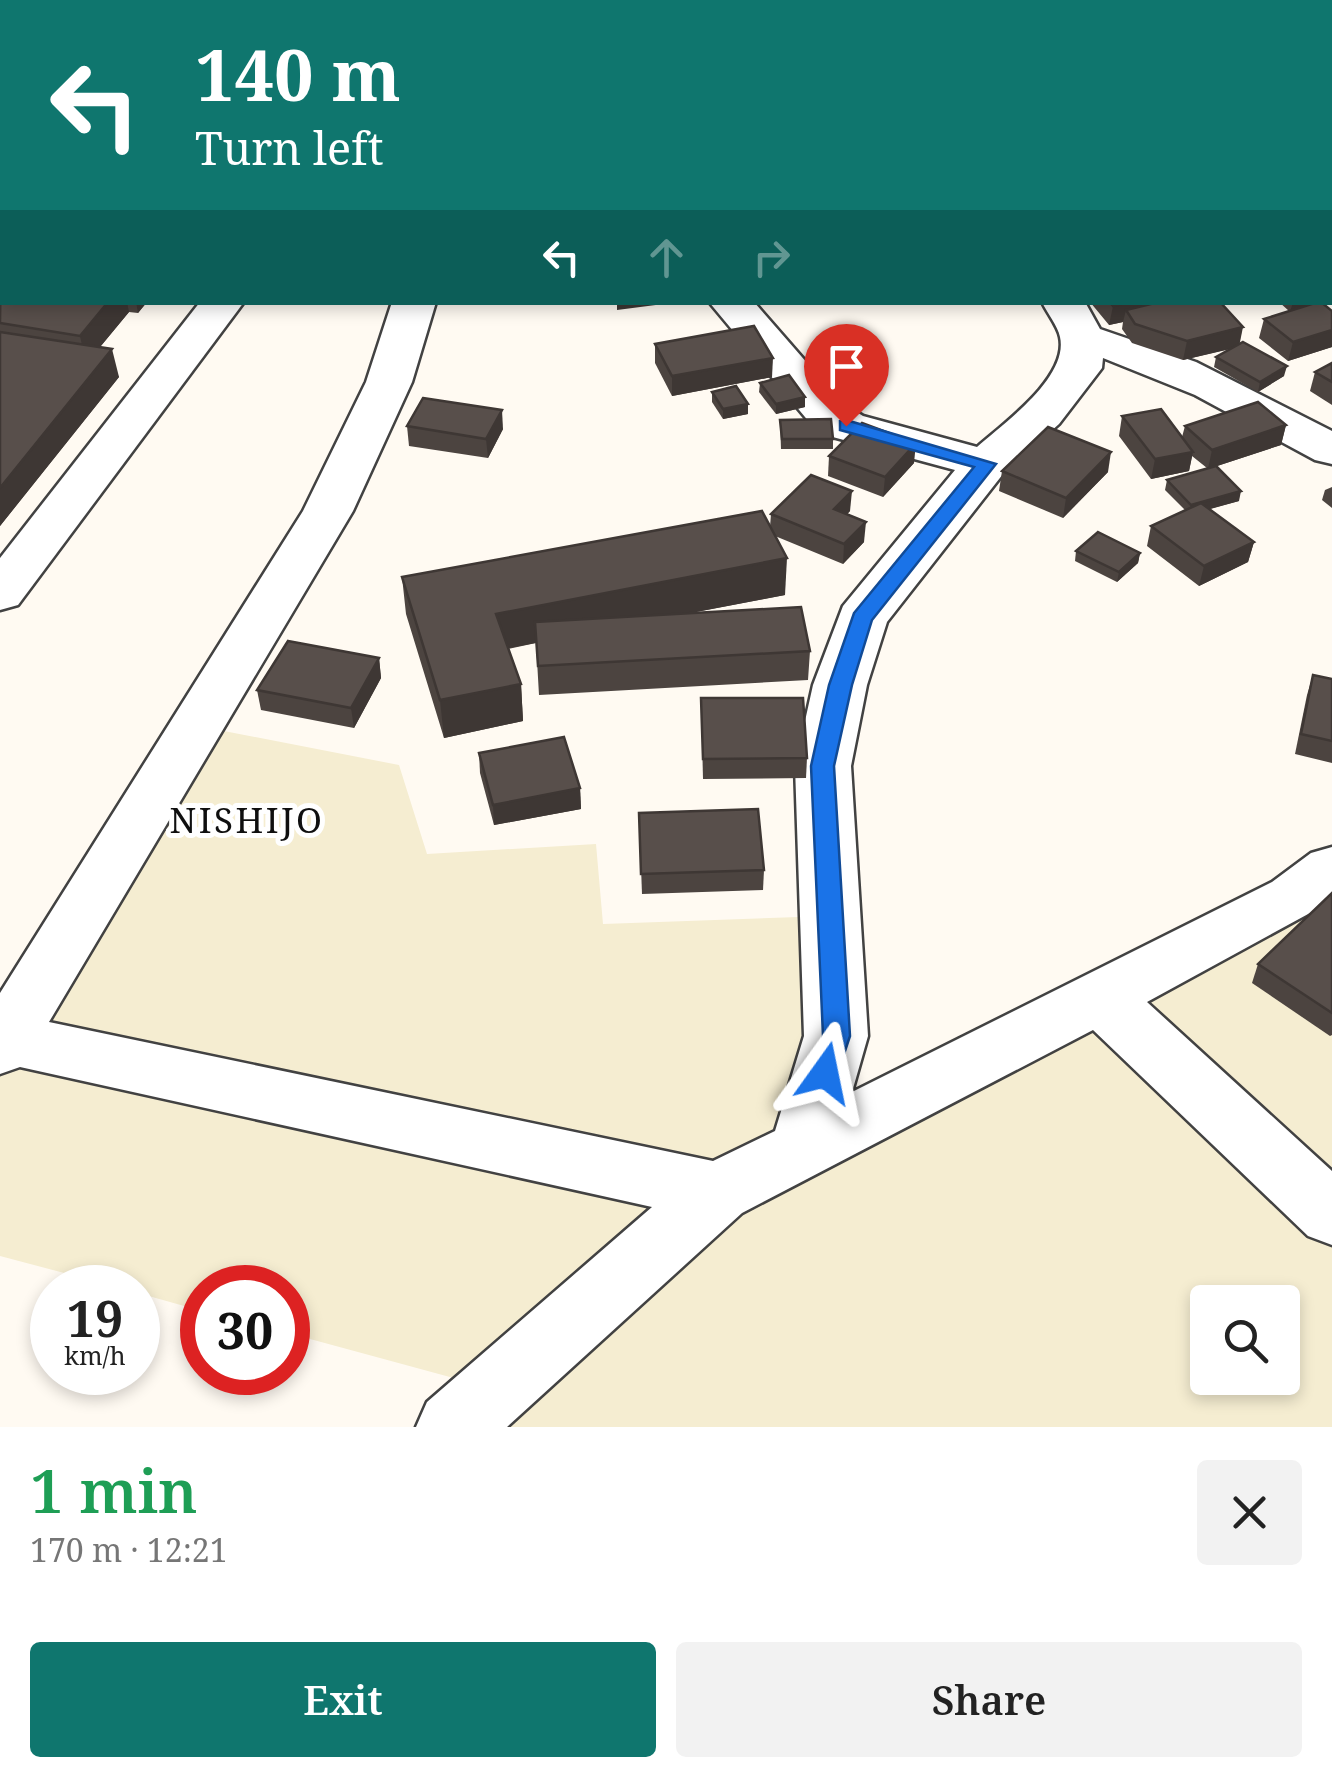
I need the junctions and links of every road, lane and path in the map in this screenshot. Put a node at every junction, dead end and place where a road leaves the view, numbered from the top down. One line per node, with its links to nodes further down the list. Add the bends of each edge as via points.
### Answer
1 (221, 305): 7 (street)
2 (413, 305): 10 (street, via 389,382 328,511)
3 (733, 305): 6 (street, via 826,414 846,426)
4 (1072, 320): 5 (street); 6 (street, via 1079,368 1043,414)
5 (1332, 450)
6 (986, 464): 11 (street, via 862,618 840,685 823,766 836,1036)
7 (0, 592)
8 (1332, 869): 9 (street, via 1294,898)
9 (1101, 998): 11 (street); 13 (street)
10 (2, 1041): 12 (street)
11 (803, 1147): 12 (street)
12 (718, 1192): 14 (street)
13 (1332, 1215)
14 (453, 1427)

